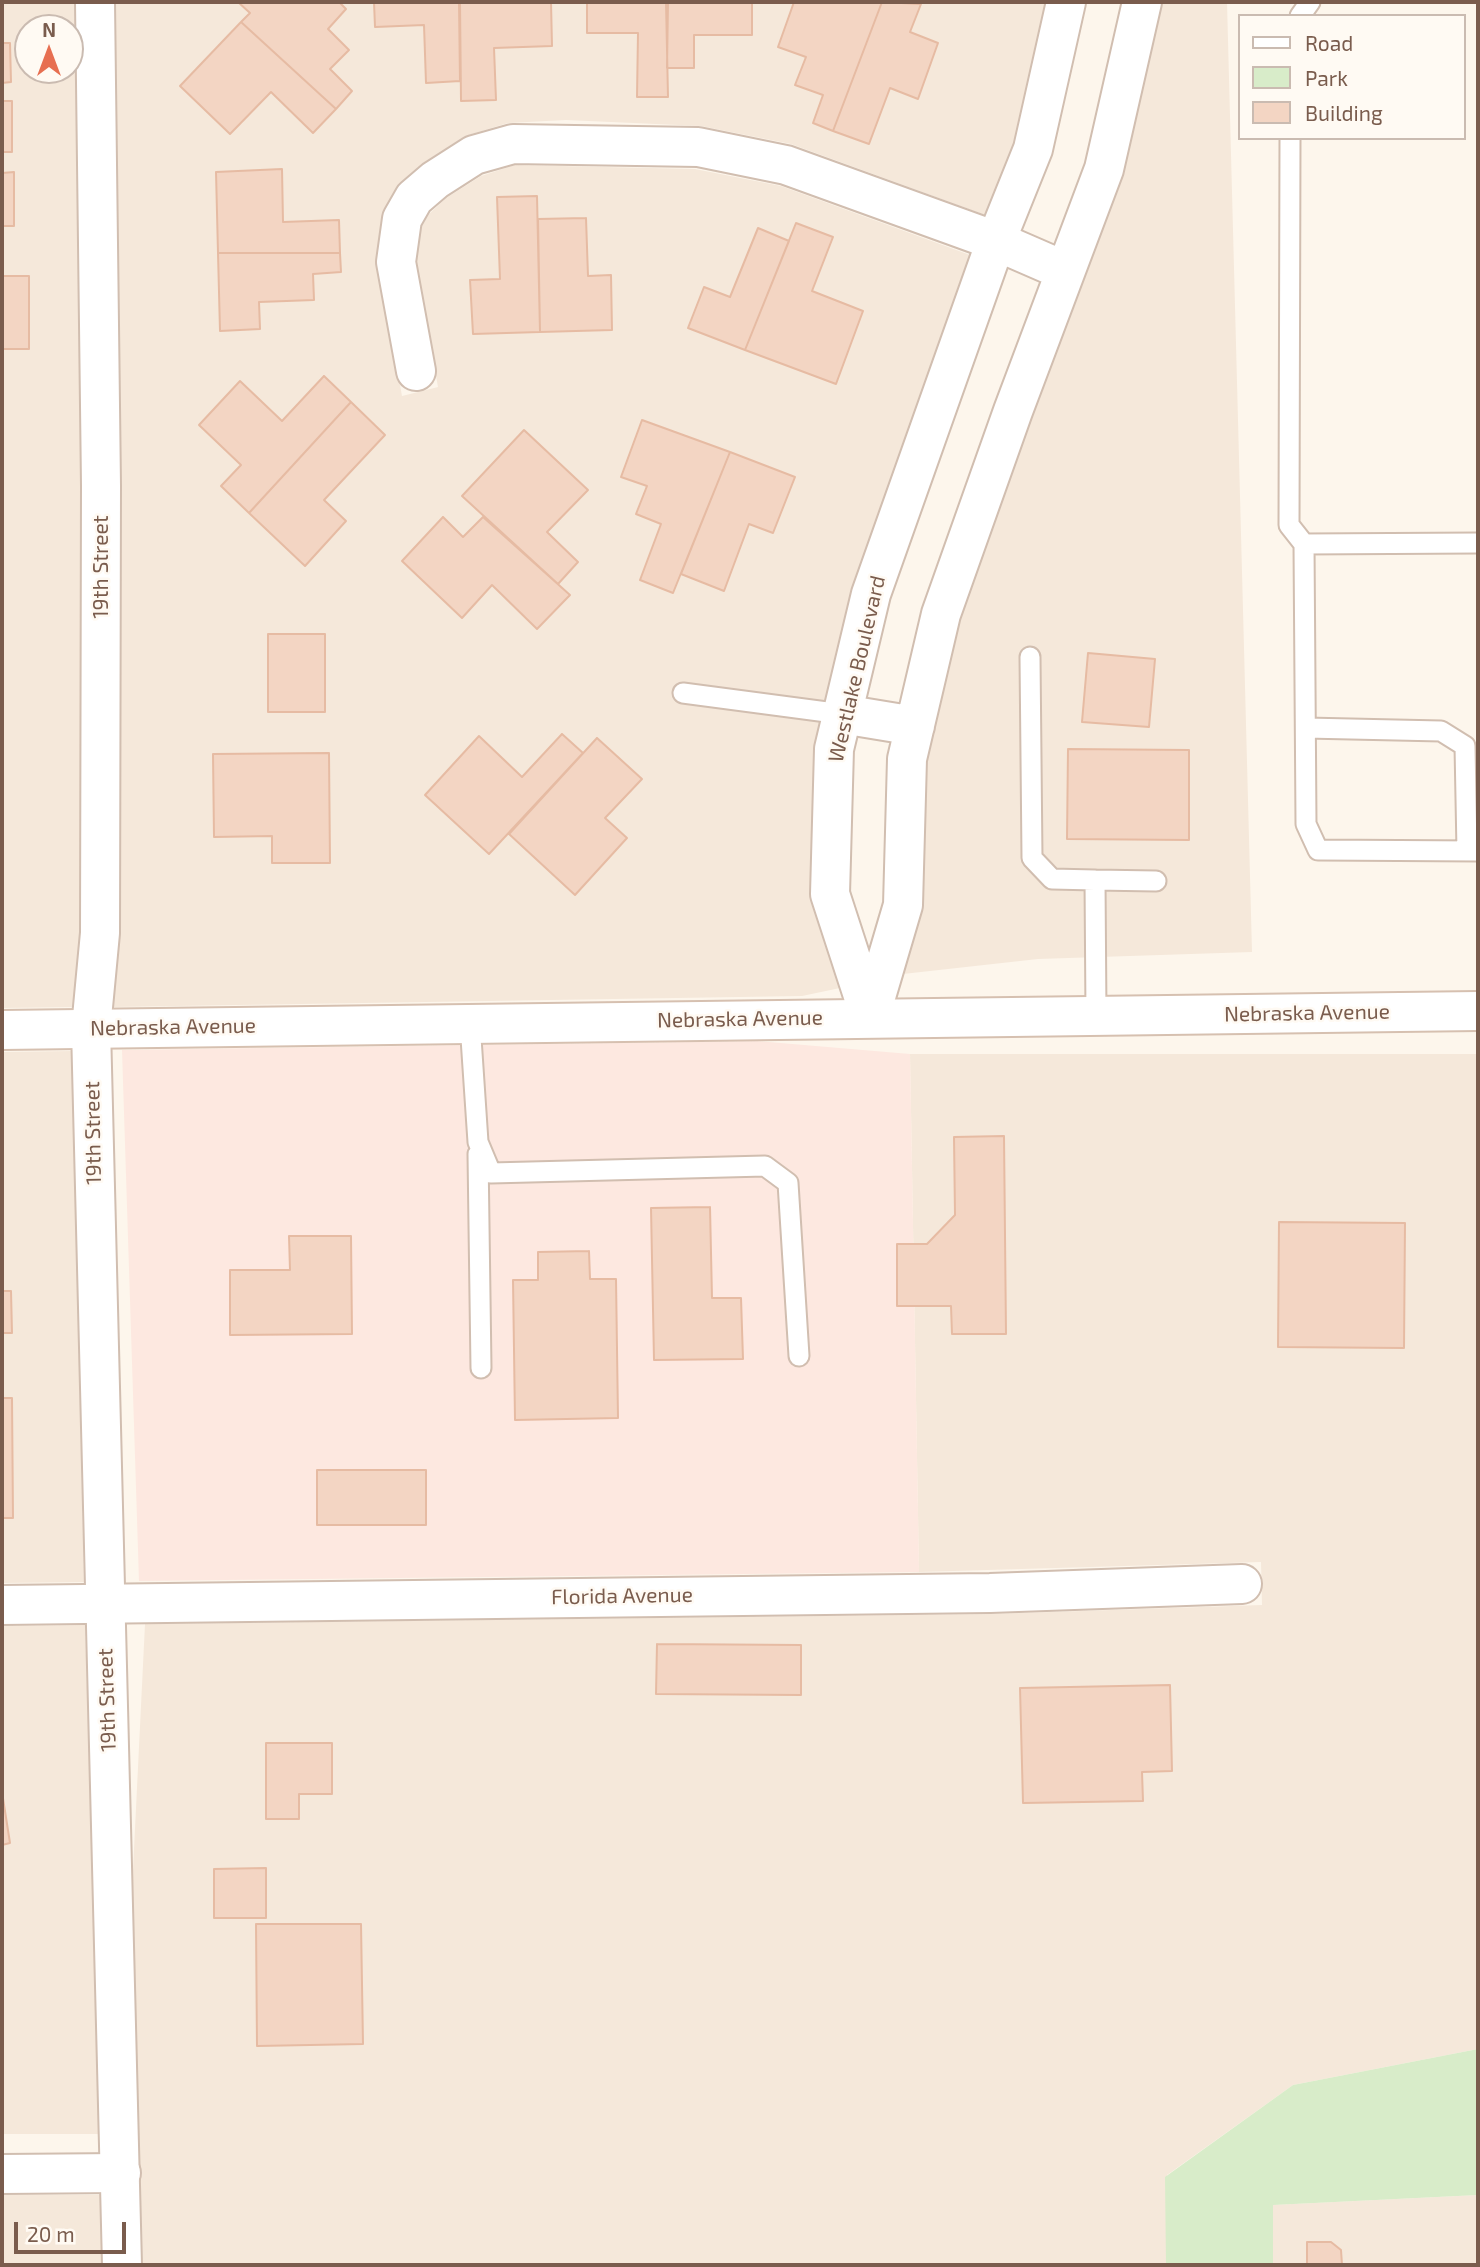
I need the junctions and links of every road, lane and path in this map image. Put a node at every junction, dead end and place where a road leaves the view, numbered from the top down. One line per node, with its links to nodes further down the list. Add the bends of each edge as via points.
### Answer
1 (95, 2): 22 (street, 19th Street, via 100,933)
2 (1066, 2): 5 (street, Westlake Boulevard, via 1033,149)
3 (1142, 2): 6 (street, via 1104,169)
4 (1290, 140): 9 (lane, via 1289,526)
5 (996, 242): 6 (street); 7 (street, via 786,165 698,147 513,144 474,155 435,180 414,198 402,219 396,262); 12 (street, Westlake Boulevard, via 871,594)
6 (1065, 271): 13 (street, via 941,614)
7 (416, 371)
8 (1478, 543): 9 (lane)
9 (1304, 544): 14 (lane)
10 (1030, 657): 16 (lane, via 1032,858 1052,879)
11 (683, 692): 12 (lane)
12 (842, 713): 13 (street); 20 (street, Westlake Boulevard, via 834,749 830,894)
13 (915, 726): 20 (street, via 907,759 903,905)
14 (1306, 728): 15 (lane, via 1441,731 1465,746); 15 (lane, via 1306,824 1318,850)
15 (1473, 851)
16 (1095, 880): 17 (lane); 19 (lane)
17 (1156, 881)
18 (1478, 1011): 19 (street, Nebraska Avenue)
19 (1097, 1015): 20 (street, Nebraska Avenue)
20 (870, 1017): 21 (street, Nebraska Avenue)
21 (470, 1023): 22 (street, Nebraska Avenue); 24 (lane)
22 (91, 1028): 23 (street, Nebraska Avenue); 28 (street, 19th Street)
23 (2, 1030)
24 (478, 1142): 25 (lane, via 491,1173 765,1166 788,1182); 26 (lane)
25 (799, 1356)
26 (481, 1368)
27 (1242, 1584): 28 (street, Florida Avenue, via 990,1593)
28 (104, 1603): 29 (street, Florida Avenue); 30 (street, 19th Street)
29 (2, 1605)
30 (121, 2173): 31 (street); 32 (street, 19th Street)
31 (2, 2174)
32 (122, 2265)

